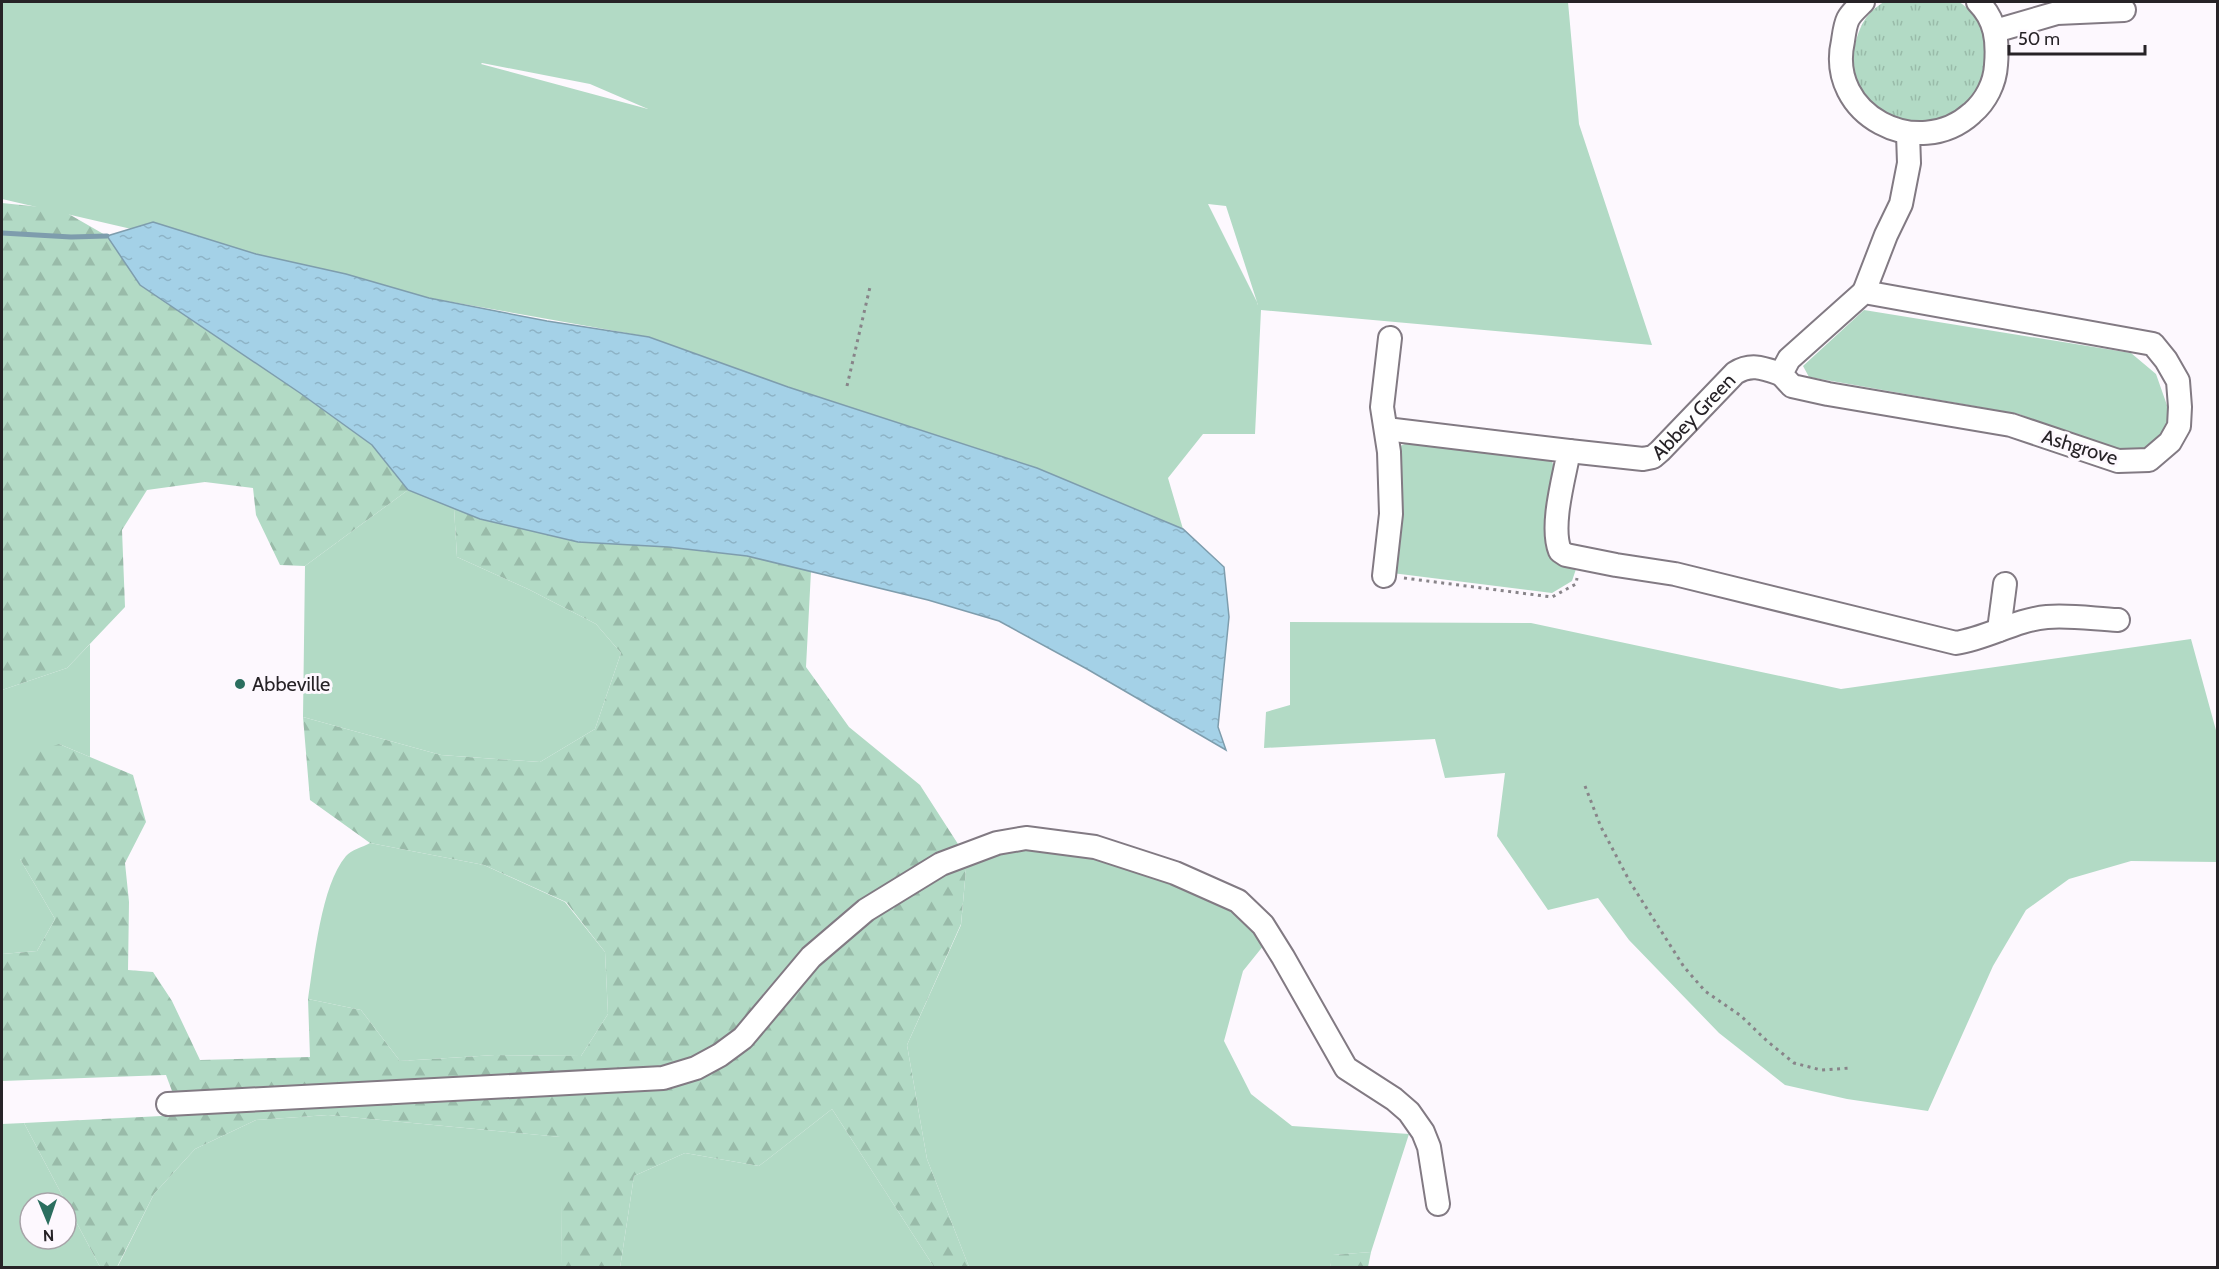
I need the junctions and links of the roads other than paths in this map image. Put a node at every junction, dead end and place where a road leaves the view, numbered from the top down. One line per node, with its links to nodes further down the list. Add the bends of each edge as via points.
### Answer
1 (1863, 2): 5 (street, via 1848,19 1839,57 1844,82 1856,104 1881,125)
2 (1978, 2): 4 (street)
3 (2124, 10): 4 (street, via 2058,13)
4 (1995, 31): 5 (street, via 1995,78 1981,105 1962,122 1937,132)
5 (1908, 134): 6 (street, via 1910,163 1900,204)
6 (1864, 292): 8 (street, via 1789,359); 8 (street, Ashgrove, via 2153,344 2178,381 2179,426 2170,442 2149,460 2118,461 2011,425 1792,386)
7 (1390, 338): 9 (street, via 1382,407)
8 (1781, 374): 10 (street, Abbey Green, via 1746,366 1735,373 1653,456 1643,459)
9 (1386, 429): 10 (street, Abbey Green); 11 (street, via 1391,514)
10 (1569, 451): 14 (street, via 1558,515 1556,542 1560,551 1675,574 1938,639 1972,640)
11 (1384, 576)
12 (2005, 584): 14 (street)
13 (2118, 620): 14 (street, via 2047,617)
14 (1999, 630)
15 (168, 1104): 16 (street, via 663,1078 696,1068 743,1038 811,957 866,909 941,864 997,843 1026,838 1095,847 1175,873 1238,901 1263,925 1346,1068 1394,1099 1423,1132)
16 (1438, 1204)

